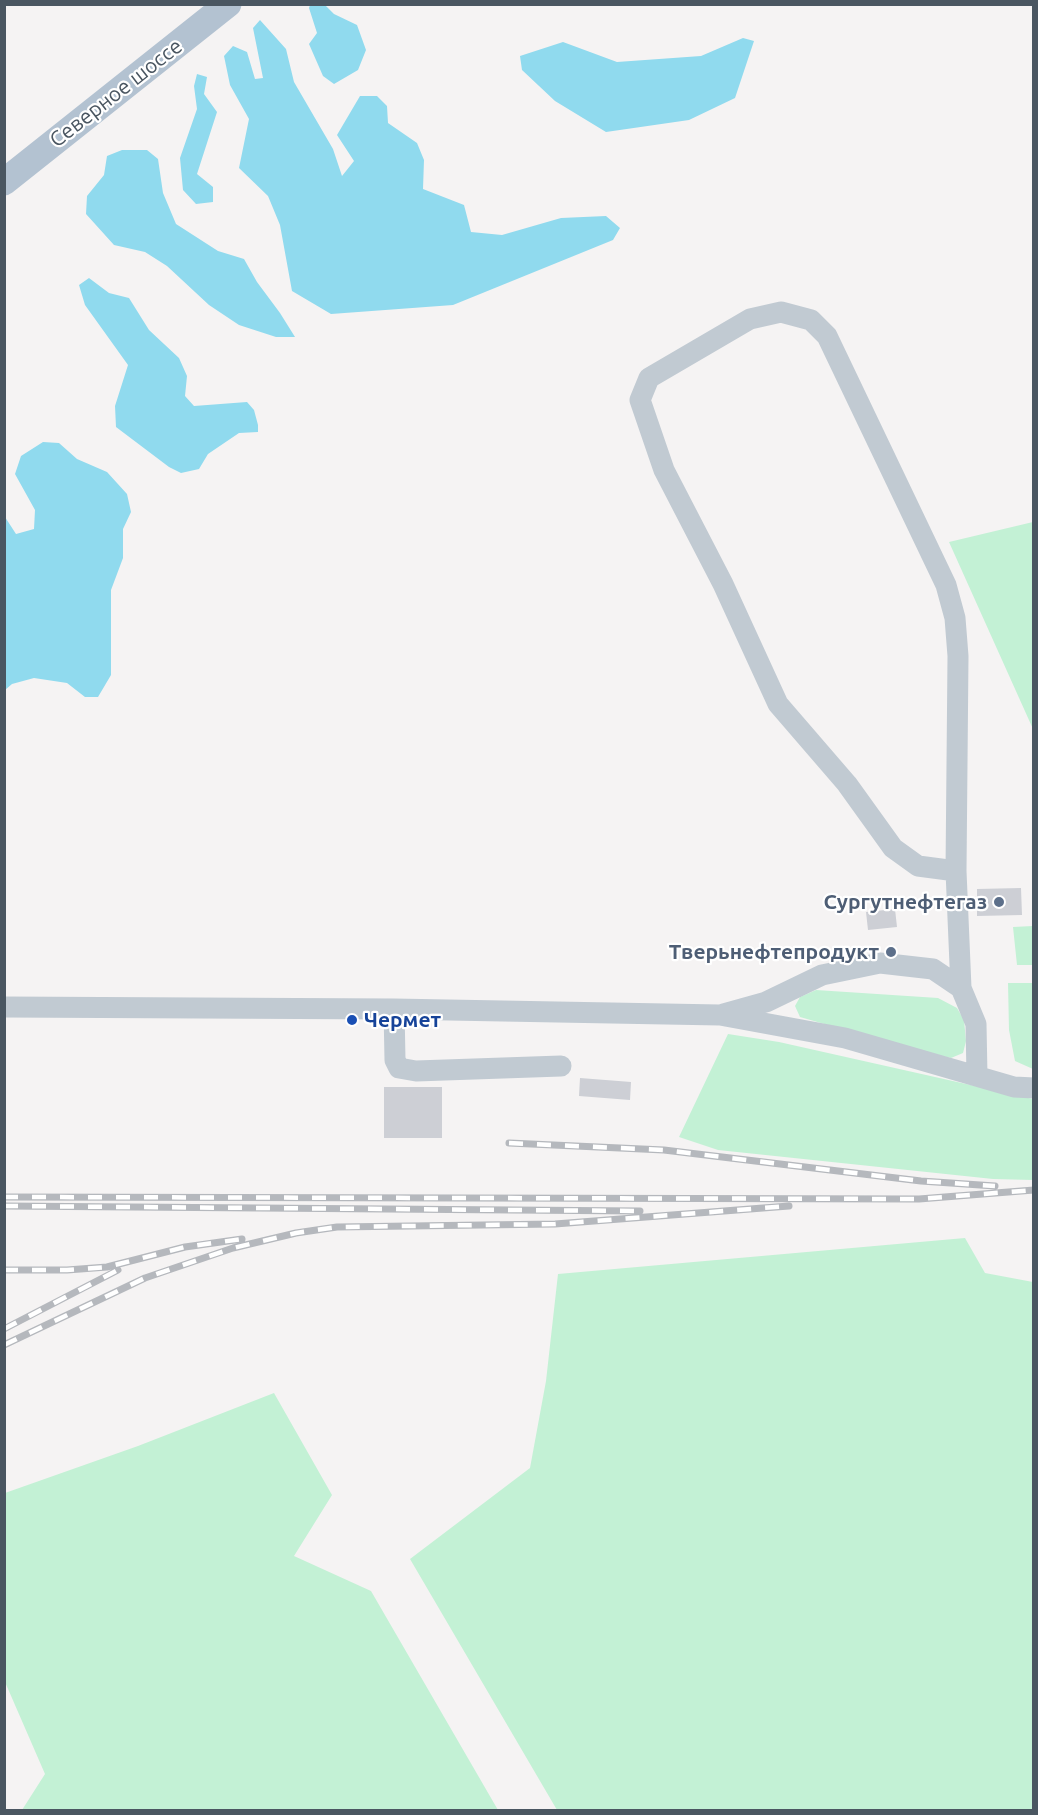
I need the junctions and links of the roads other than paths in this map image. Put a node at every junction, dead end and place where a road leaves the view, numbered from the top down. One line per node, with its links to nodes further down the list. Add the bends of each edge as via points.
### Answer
1 (228, 4): 2 (main road, Северное шоссе)
2 (4, 182)
3 (956, 871): 3 (street, via 958,656 955,618 946,585 826,336 811,320 781,312 750,319 649,378 640,400 664,470 723,584 778,704 847,784 892,848 918,866); 4 (street)
4 (961, 988): 7 (street, via 933,969 880,963 822,975 766,1002); 9 (street, via 976,1024)
5 (4, 1007): 6 (street)
6 (394, 1009): 7 (street); 8 (street, via 395,1060 399,1068 416,1071)
7 (720, 1015): 9 (street, via 845,1038)
8 (561, 1066)
9 (978, 1076): 10 (street, via 1014,1087)
10 (1034, 1088)

